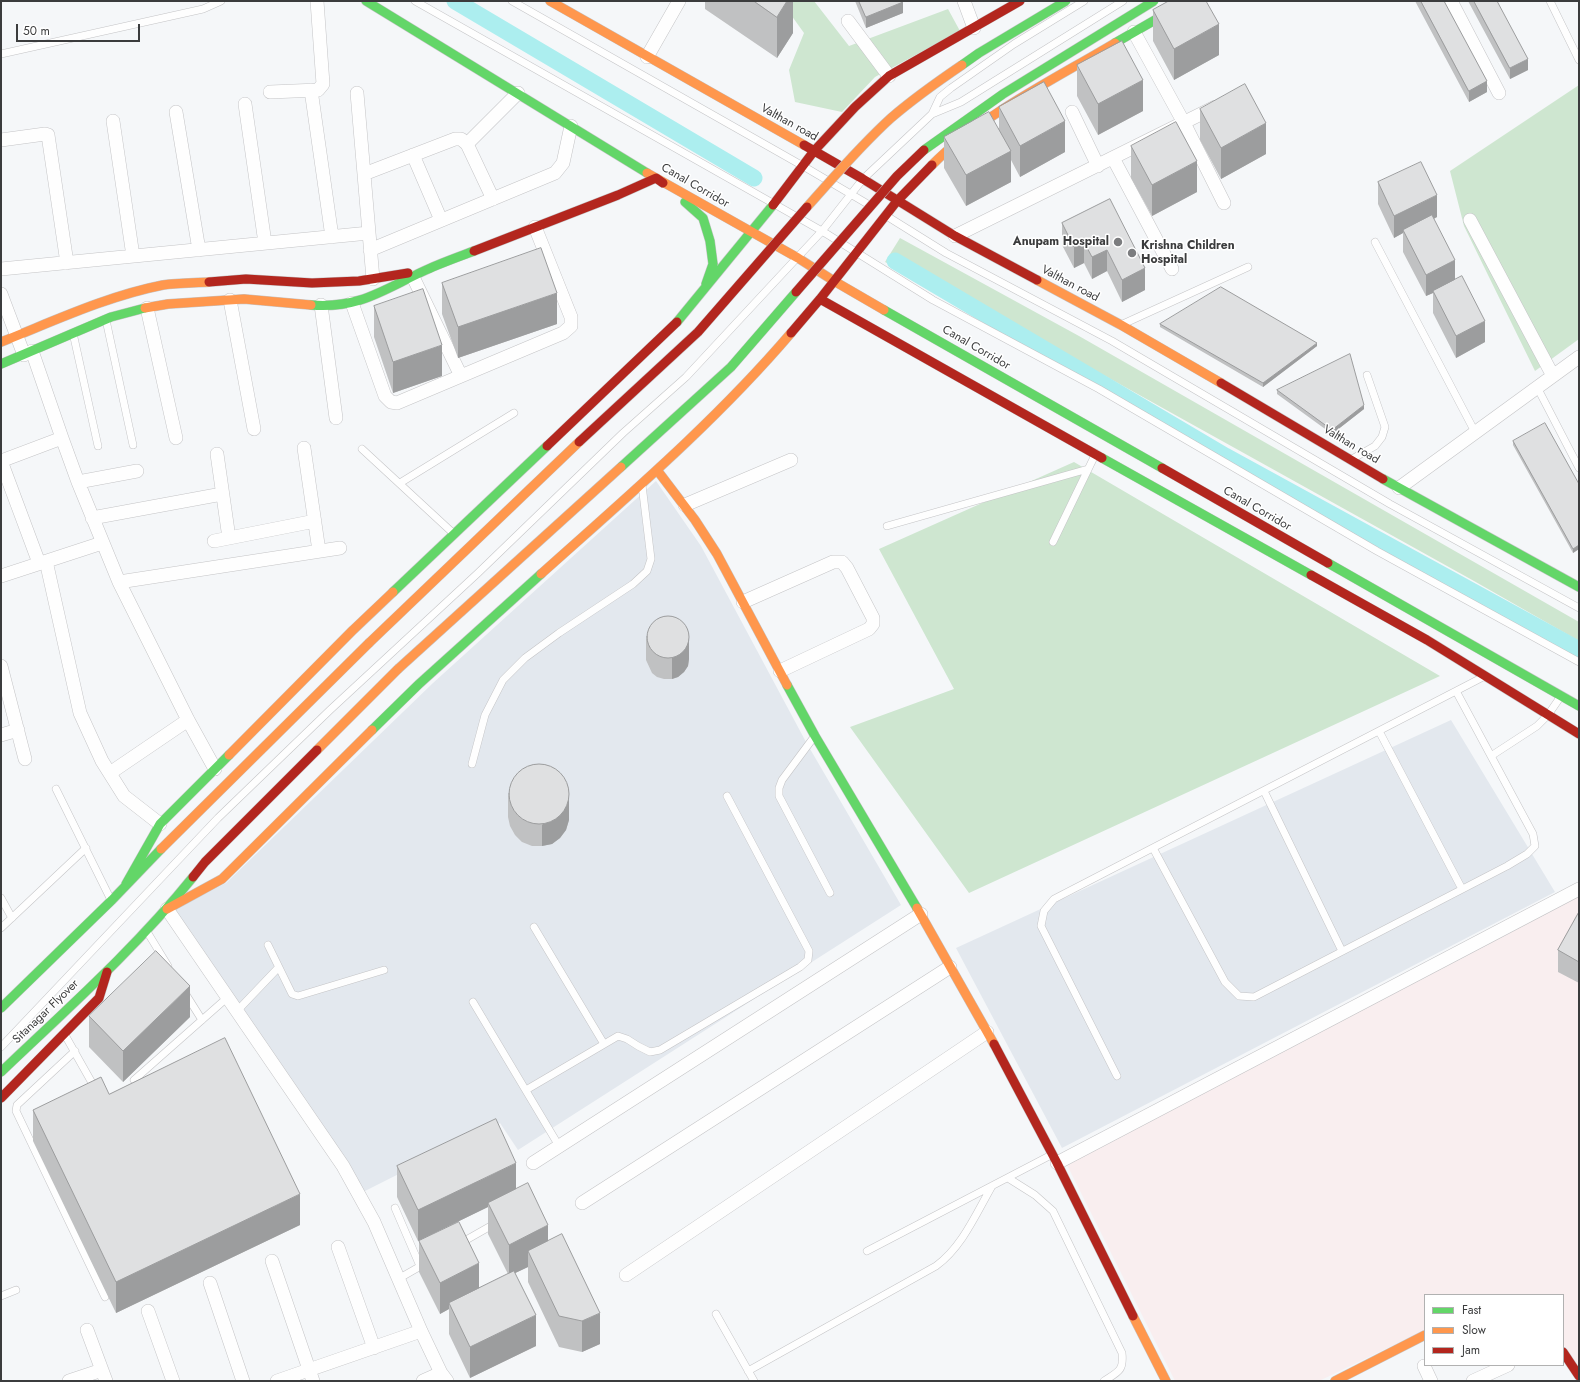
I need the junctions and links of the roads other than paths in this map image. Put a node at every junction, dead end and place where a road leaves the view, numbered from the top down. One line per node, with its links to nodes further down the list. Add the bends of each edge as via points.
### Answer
1 (221, 1): 21 (lane, via 203,9)
2 (316, 1): 25 (street, via 323,84 318,90)
3 (366, 1): 29 (main road, Canal Corridor)
4 (415, 1): 52 (lane)
5 (512, 1): 43 (lane)
6 (550, 1): 17 (main road, Valthan road)
7 (679, 1): 22 (street)
8 (964, 1): 19 (street)
9 (1020, 1): 19 (main road)
10 (1066, 1): 162 (main road, bridge, via 979,53 891,118 851,157 698,332 369,643)
11 (1084, 1): 34 (lane, via 1014,44 951,88 940,97)
12 (1122, 1): 34 (lane, via 961,102)
13 (1154, 1): 168 (main road, bridge, via 1003,94 927,147 897,176 731,367 398,669 205,862)
14 (1188, 1): 20 (main road)
15 (1451, 1): 27 (street)
16 (1550, 1): 23 (lane)
17 (565, 5): 22 (main road, Valthan road)
18 (848, 21): 24 (street)
19 (974, 28): 24 (main road)
20 (1134, 32): 36 (street); 50 (main road, via 976,128 949,148)
21 (1, 54)
22 (647, 57): 40 (main road, Valthan road)
23 (1579, 60)
24 (889, 76): 40 (main road, via 855,107)
25 (311, 90): 26 (street); 61 (street)
26 (270, 92)
27 (1499, 92)
28 (357, 93): 45 (street)
29 (518, 93): 37 (main road, Canal Corridor); 39 (street)
30 (1227, 101): 36 (street)
31 (245, 104): 63 (street)
32 (176, 112): 64 (street)
33 (1072, 112): 44 (street)
34 (932, 114): 47 (lane)
35 (113, 121): 67 (street)
36 (1184, 123): 42 (street); 51 (street)
37 (571, 126): 46 (main road, Canal Corridor); 49 (street, via 563,163 555,173)
38 (1, 140): 69 (street, via 48,135)
39 (467, 144): 41 (street, via 461,139 455,139); 49 (street)
40 (814, 151): 43 (main road); 47 (main road, Valthan road)
41 (413, 155): 45 (street); 54 (street)
42 (1113, 158): 44 (street); 72 (street)
43 (803, 166): 48 (lane); 52 (main road)
44 (1098, 166): 60 (street)
45 (364, 174): 59 (street)
46 (656, 178): 56 (main road); 58 (main road, Canal Corridor); 77 (main road, via 703,218 713,264)
47 (863, 179): 48 (lane); 50 (main road, Valthan road)
48 (852, 194): 53 (lane); 57 (lane)
49 (493, 199): 54 (street)
50 (897, 201): 53 (main road); 60 (main road, Valthan road)
51 (1224, 203)
52 (774, 204): 57 (lane); 58 (main road)
53 (886, 216): 66 (main road); 136 (lane, via 946,252 1112,341 1390,504)
54 (442, 220): 65 (street)
55 (1470, 220): 94 (street)
56 (535, 228): 73 (main road); 93 (street, via 571,317 571,326 563,333)
57 (822, 231): 66 (lane); 68 (lane)
58 (752, 232): 68 (main road, Canal Corridor); 77 (main road)
59 (369, 234): 61 (street); 65 (street)
60 (955, 236): 85 (main road, Valthan road)
61 (332, 237): 63 (street)
62 (1375, 242): 99 (lane)
63 (265, 244): 64 (street)
64 (199, 250): 67 (street)
65 (370, 250): 75 (street)
66 (856, 253): 76 (main road); 137 (lane, via 933,300 1099,389 1377,551)
67 (133, 256): 69 (street)
68 (798, 258): 76 (main road, Canal Corridor); 192 (lane, via 686,377 623,432 478,573 218,818)
69 (67, 263): 71 (street)
70 (1248, 267): 85 (lane)
71 (1, 269)
72 (1172, 269)
73 (426, 270): 74 (main road); 75 (main road)
74 (413, 276): 81 (main road, via 381,293); 93 (street)
75 (373, 279): 87 (main road, via 312,283 246,279 165,285 104,301)
76 (834, 281): 79 (main road); 142 (main road, Canal Corridor)
77 (704, 291): 124 (main road, via 682,318)
78 (1, 294): 87 (street)
79 (820, 299): 106 (main road); 113 (main road, via 758,372)
80 (230, 300): 82 (main road); 83 (main road); 98 (street)
81 (352, 303): 82 (main road); 93 (street, via 385,396 391,402 397,403)
82 (321, 305): 97 (street)
83 (147, 308): 84 (main road); 101 (street)
84 (106, 320): 86 (main road); 102 (lane)
85 (1121, 325): 108 (main road, Valthan road)
86 (73, 334): 89 (main road); 103 (lane)
87 (17, 336): 88 (main road); 89 (street)
88 (1, 342)
89 (28, 353): 91 (main road); 100 (street)
90 (1579, 357): 94 (street)
91 (1, 364)
92 (1368, 375): 108 (lane, via 1385,427 1382,437 1375,446)
93 (461, 376)
94 (1553, 376): 95 (street)
95 (1537, 387): 99 (street); 111 (lane)
96 (514, 413): 117 (lane)
97 (336, 418)
98 (254, 429)
99 (1475, 432): 118 (street)
100 (62, 438): 110 (street); 115 (street)
101 (176, 438)
102 (134, 445)
103 (98, 446)
104 (304, 448): 122 (street)
105 (362, 449): 117 (lane)
106 (1096, 453): 112 (lane); 140 (main road, via 1427,640)
107 (217, 454): 119 (street)
108 (1352, 459): 118 (main road, Valthan road)
109 (791, 460): 120 (street)
110 (1, 461): 131 (street)
111 (1579, 468)
112 (1088, 469): 123 (lane); 127 (lane)
113 (657, 470): 116 (main road); 120 (main road)
114 (136, 471): 115 (street)
115 (78, 482): 121 (street)
116 (642, 483): 153 (lane, via 651,559 647,571 633,584 525,658 503,680 486,715); 168 (main road, via 419,684 222,879)
117 (400, 484): 124 (lane)
118 (1399, 488): 134 (main road, Valthan road)
119 (222, 494): 121 (street); 125 (street)
120 (685, 505): 135 (main road, via 717,554)
121 (92, 518): 128 (street)
122 (315, 521): 125 (street); 130 (street)
123 (887, 526)
124 (454, 534): 154 (main road, via 353,630)
125 (229, 538): 126 (street)
126 (214, 541)
127 (1053, 542)
128 (102, 543): 131 (street); 133 (street)
129 (340, 548): 130 (street)
130 (319, 551): 133 (street)
131 (42, 562): 132 (street); 155 (street, via 80,713)
132 (1, 576)
133 (119, 582): 145 (street)
134 (1579, 587)
135 (743, 602): 139 (main road); 139 (street, via 833,562 842,562 847,568 873,618 873,624 869,629)
136 (1579, 608)
137 (1579, 662)
138 (1, 666): 146 (street)
139 (780, 671): 150 (main road)
140 (1485, 676): 141 (lane); 144 (main road)
141 (1456, 691): 147 (lane); 151 (lane)
142 (1561, 696): 143 (main road, Canal Corridor); 144 (lane)
143 (1579, 706)
144 (1548, 715): 148 (main road); 151 (lane, via 1537,726)
145 (188, 720): 154 (street); 155 (street)
146 (18, 730): 149 (street); 152 (street)
147 (1379, 731): 157 (lane); 164 (lane)
148 (1579, 734)
149 (1, 735)
150 (815, 736): 165 (lane, via 782,780 779,796); 169 (main road)
151 (1491, 756): 164 (lane, via 1533,834 1535,846 1527,854)
152 (25, 759)
153 (472, 764)
154 (215, 769): 159 (main road)
155 (110, 773): 159 (street, via 124,796)
156 (56, 789): 160 (lane)
157 (1264, 790): 161 (lane); 175 (lane)
158 (727, 796): 191 (lane, via 809,951 808,960 660,1050 650,1052 618,1036)
159 (160, 824): 162 (main road)
160 (86, 848): 167 (lane); 170 (lane)
161 (1153, 848): 175 (lane, via 1224,982 1239,996 1254,997); 195 (lane, via 1054,899 1044,911 1040,926)
162 (126, 884): 167 (main road)
163 (1579, 889): 201 (street)
164 (1462, 890): 175 (lane)
165 (830, 893)
166 (1, 898): 170 (lane)
167 (112, 900): 181 (main road)
168 (167, 909): 173 (main road, Sitanagar Flyover); 184 (street)
169 (921, 914): 176 (main road); 200 (street)
170 (12, 918): 172 (lane)
171 (534, 927): 191 (lane)
172 (1, 928)
173 (146, 930): 178 (main road, Sitanagar Flyover); 180 (lane)
174 (268, 945): 177 (lane)
175 (1342, 951)
176 (950, 967): 189 (main road); 205 (street)
177 (278, 968): 179 (lane, via 292,994 298,996); 187 (lane)
178 (108, 969): 190 (main road, via 99,998); 194 (main road, Sitanagar Flyover)
179 (384, 970)
180 (174, 975)
181 (22, 988): 183 (main road); 186 (main road)
182 (182, 988): 188 (lane)
183 (8, 991)
184 (228, 997): 187 (street); 188 (lane)
185 (473, 1002): 197 (lane)
186 (1, 1008)
187 (237, 1011): 215 (street, via 343,1166 374,1222)
188 (202, 1020): 196 (lane)
189 (987, 1032): 201 (main road); 214 (street)
190 (65, 1034): 193 (lane); 198 (main road)
191 (604, 1044): 197 (lane)
192 (1, 1047)
193 (75, 1051): 199 (lane); 219 (lane, via 17,1105 16,1111)
194 (1, 1072)
195 (1117, 1076)
196 (134, 1080)
197 (526, 1090): 200 (lane)
198 (1, 1098)
199 (102, 1100)
200 (559, 1146): 202 (street)
201 (1055, 1158): 203 (lane); 242 (main road)
202 (533, 1163)
203 (1008, 1178): 204 (lane); 241 (lane, via 1035,1195 1053,1211 1122,1353 1124,1364 1120,1371)
204 (992, 1186): 210 (lane); 229 (lane, via 948,1258)
205 (582, 1203)
206 (395, 1208): 213 (lane)
207 (501, 1220): 209 (lane)
208 (338, 1247): 225 (street)
209 (454, 1247)
210 (867, 1251)
211 (434, 1258): 213 (lane)
212 (272, 1261): 231 (street)
213 (420, 1266): 215 (lane)
214 (626, 1275)
215 (398, 1279): 223 (street)
216 (210, 1284): 237 (street)
217 (16, 1290): 218 (lane)
218 (1, 1296)
219 (105, 1297)
220 (148, 1310): 236 (street)
221 (716, 1314): 229 (lane)
222 (87, 1330): 230 (street)
223 (421, 1331): 225 (street); 233 (street)
224 (1424, 1336): 234 (main road)
225 (374, 1348): 231 (street)
226 (1564, 1354): 232 (main road)
227 (1424, 1366): 243 (street)
228 (1506, 1366): 244 (street)
229 (748, 1371): 240 (lane)
230 (104, 1375): 235 (street)
231 (311, 1375): 238 (street)
232 (1579, 1376)
233 (444, 1377): 239 (street)
234 (1344, 1379)
235 (69, 1381)
236 (174, 1381)
237 (243, 1381)
238 (277, 1381)
239 (424, 1381)
240 (754, 1381)
241 (1104, 1381)
242 (1166, 1381)
243 (1431, 1381)
244 (1473, 1381)

